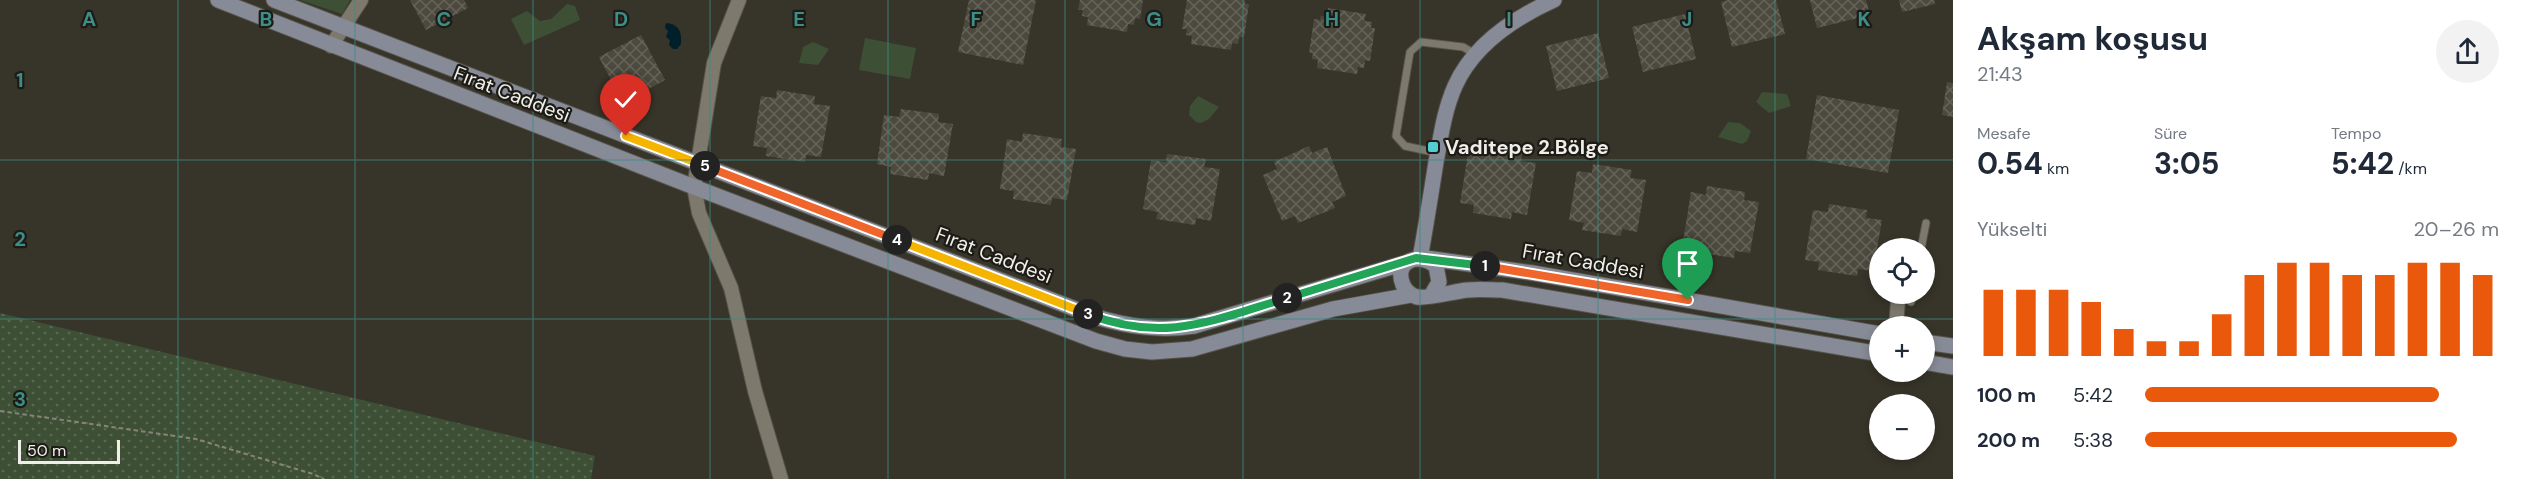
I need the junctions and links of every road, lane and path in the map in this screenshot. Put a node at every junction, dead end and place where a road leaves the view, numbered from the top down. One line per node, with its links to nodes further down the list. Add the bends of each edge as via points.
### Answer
1 (218, 0): 7 (main road, Fırat Caddesi)
2 (274, 0): 6 (main road, Fırat Caddesi)
3 (361, 0): 6 (street)
4 (740, 0): 10 (street, via 714,63)
5 (1554, 0): 8 (main road, via 1521,17 1492,38)
6 (343, 28): 7 (street); 10 (main road, Fırat Caddesi)
7 (331, 46): 11 (main road, Fırat Caddesi)
8 (1477, 55): 9 (main road, via 1456,85 1445,114); 9 (lane, via 1463,47 1420,42 1410,52 1396,136 1405,146)
9 (1438, 153): 14 (main road)
10 (696, 163): 11 (street); 14 (main road, Fırat Caddesi, via 1096,317 1144,328 1194,326)
11 (694, 187): 16 (main road, Fırat Caddesi, via 1125,350 1192,349 1333,309); 25 (street, via 699,213 731,288 755,392)
12 (1926, 223): 13 (lane)
13 (1923, 238)
14 (1414, 260): 15 (main road, via 1432,262 1439,271 1439,282); 16 (main road, via 1404,268 1401,277); 17 (main road, Fırat Caddesi, via 1533,273)
15 (1432, 294): 16 (main road); 20 (main road, via 1502,290)
16 (1411, 295)
17 (1869, 332)
18 (1935, 344): 19 (main road)
19 (1953, 346)
20 (1869, 352)
21 (1935, 364): 22 (main road)
22 (1953, 368)
23 (0, 411): 24 (path, via 196,439)
24 (324, 479)
25 (781, 479)

